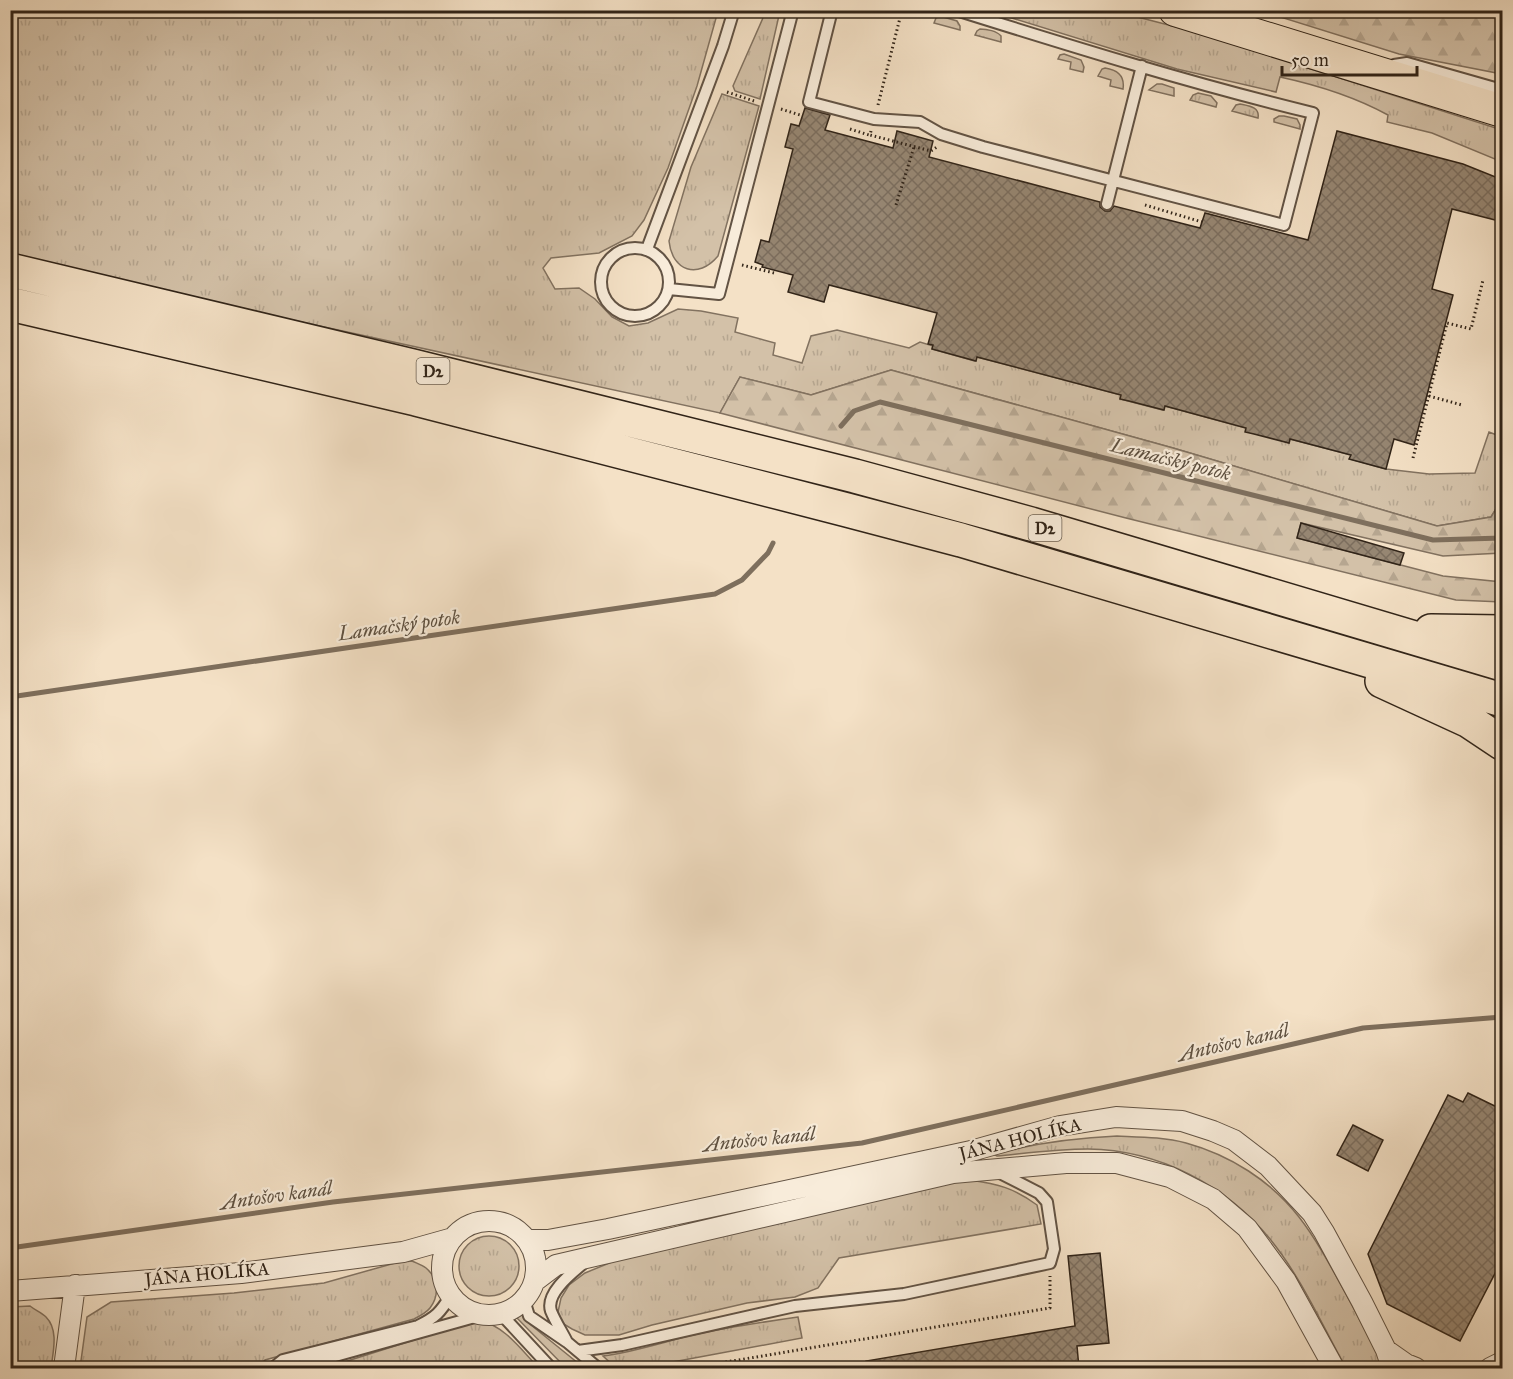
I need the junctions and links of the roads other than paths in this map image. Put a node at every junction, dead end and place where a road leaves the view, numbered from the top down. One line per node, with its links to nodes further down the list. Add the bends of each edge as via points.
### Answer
1 (734, 10): 11 (lane)
2 (793, 10): 13 (lane, via 719,294)
3 (832, 10): 9 (lane, via 808,102 874,119 920,122 941,134 983,147)
4 (956, 10): 7 (lane)
5 (1175, 10): 8 (main road)
6 (1394, 65): 8 (lane, via 1407,63)
7 (1142, 66): 9 (lane); 9 (lane, via 1313,113 1284,225)
8 (1496, 103)
9 (1113, 181): 10 (lane)
10 (1107, 204)
11 (647, 249): 13 (lane, via 668,269); 13 (lane, via 636,247 613,254 601,274 603,296 617,312 638,316 658,308)
12 (10, 270): 15 (highway, D2, via 855,476)
13 (669, 289)
14 (10, 303): 17 (highway, D2, via 404,396 836,507)
15 (1390, 630): 16 (highway); 18 (highway, D2)
16 (1503, 632)
17 (1341, 652): 19 (highway, D2); 20 (highway, via 1385,683 1469,721)
18 (1503, 664)
19 (1503, 700)
20 (1503, 743)
21 (993, 1168): 25 (street, JÁNA HOLÍKA, via 953,1173); 34 (lane, via 1039,1193 1047,1202 1054,1249 1050,1263 904,1294 795,1306 622,1345); 42 (street, JÁNA HOLÍKA, via 1117,1163 1170,1177 1213,1199 1247,1228 1286,1281)
22 (453, 1238): 23 (street, via 474,1223 495,1221 514,1228); 24 (street, JÁNA HOLÍKA); 26 (street, via 444,1254)
23 (528, 1240): 27 (street, via 536,1263); 35 (street, JÁNA HOLÍKA, via 608,1229 971,1151 1060,1126 1116,1117 1182,1121 1234,1140 1268,1166 1312,1213)
24 (403, 1252): 26 (street, via 425,1259); 28 (street, JÁNA HOLÍKA, via 241,1273)
25 (590, 1257): 27 (street, JÁNA HOLÍKA, via 556,1265); 33 (lane, via 553,1293 550,1308)
26 (442, 1273): 30 (street)
27 (535, 1281): 31 (street)
28 (75, 1286): 29 (street, JÁNA HOLÍKA); 37 (street)
29 (10, 1291)
30 (451, 1295): 32 (street, via 462,1307); 38 (lane, via 435,1317 418,1326 284,1360)
31 (524, 1300): 32 (street, via 512,1310); 33 (lane, via 529,1316)
32 (491, 1315): 39 (lane); 40 (lane)
33 (567, 1342): 34 (lane)
34 (578, 1351): 41 (lane)
35 (1389, 1359): 43 (street)
36 (1503, 1362): 44 (street)
37 (64, 1368)
38 (273, 1368)
39 (298, 1368)
40 (551, 1368)
41 (598, 1368)
42 (1334, 1368)
43 (1416, 1368)
44 (1490, 1368)

